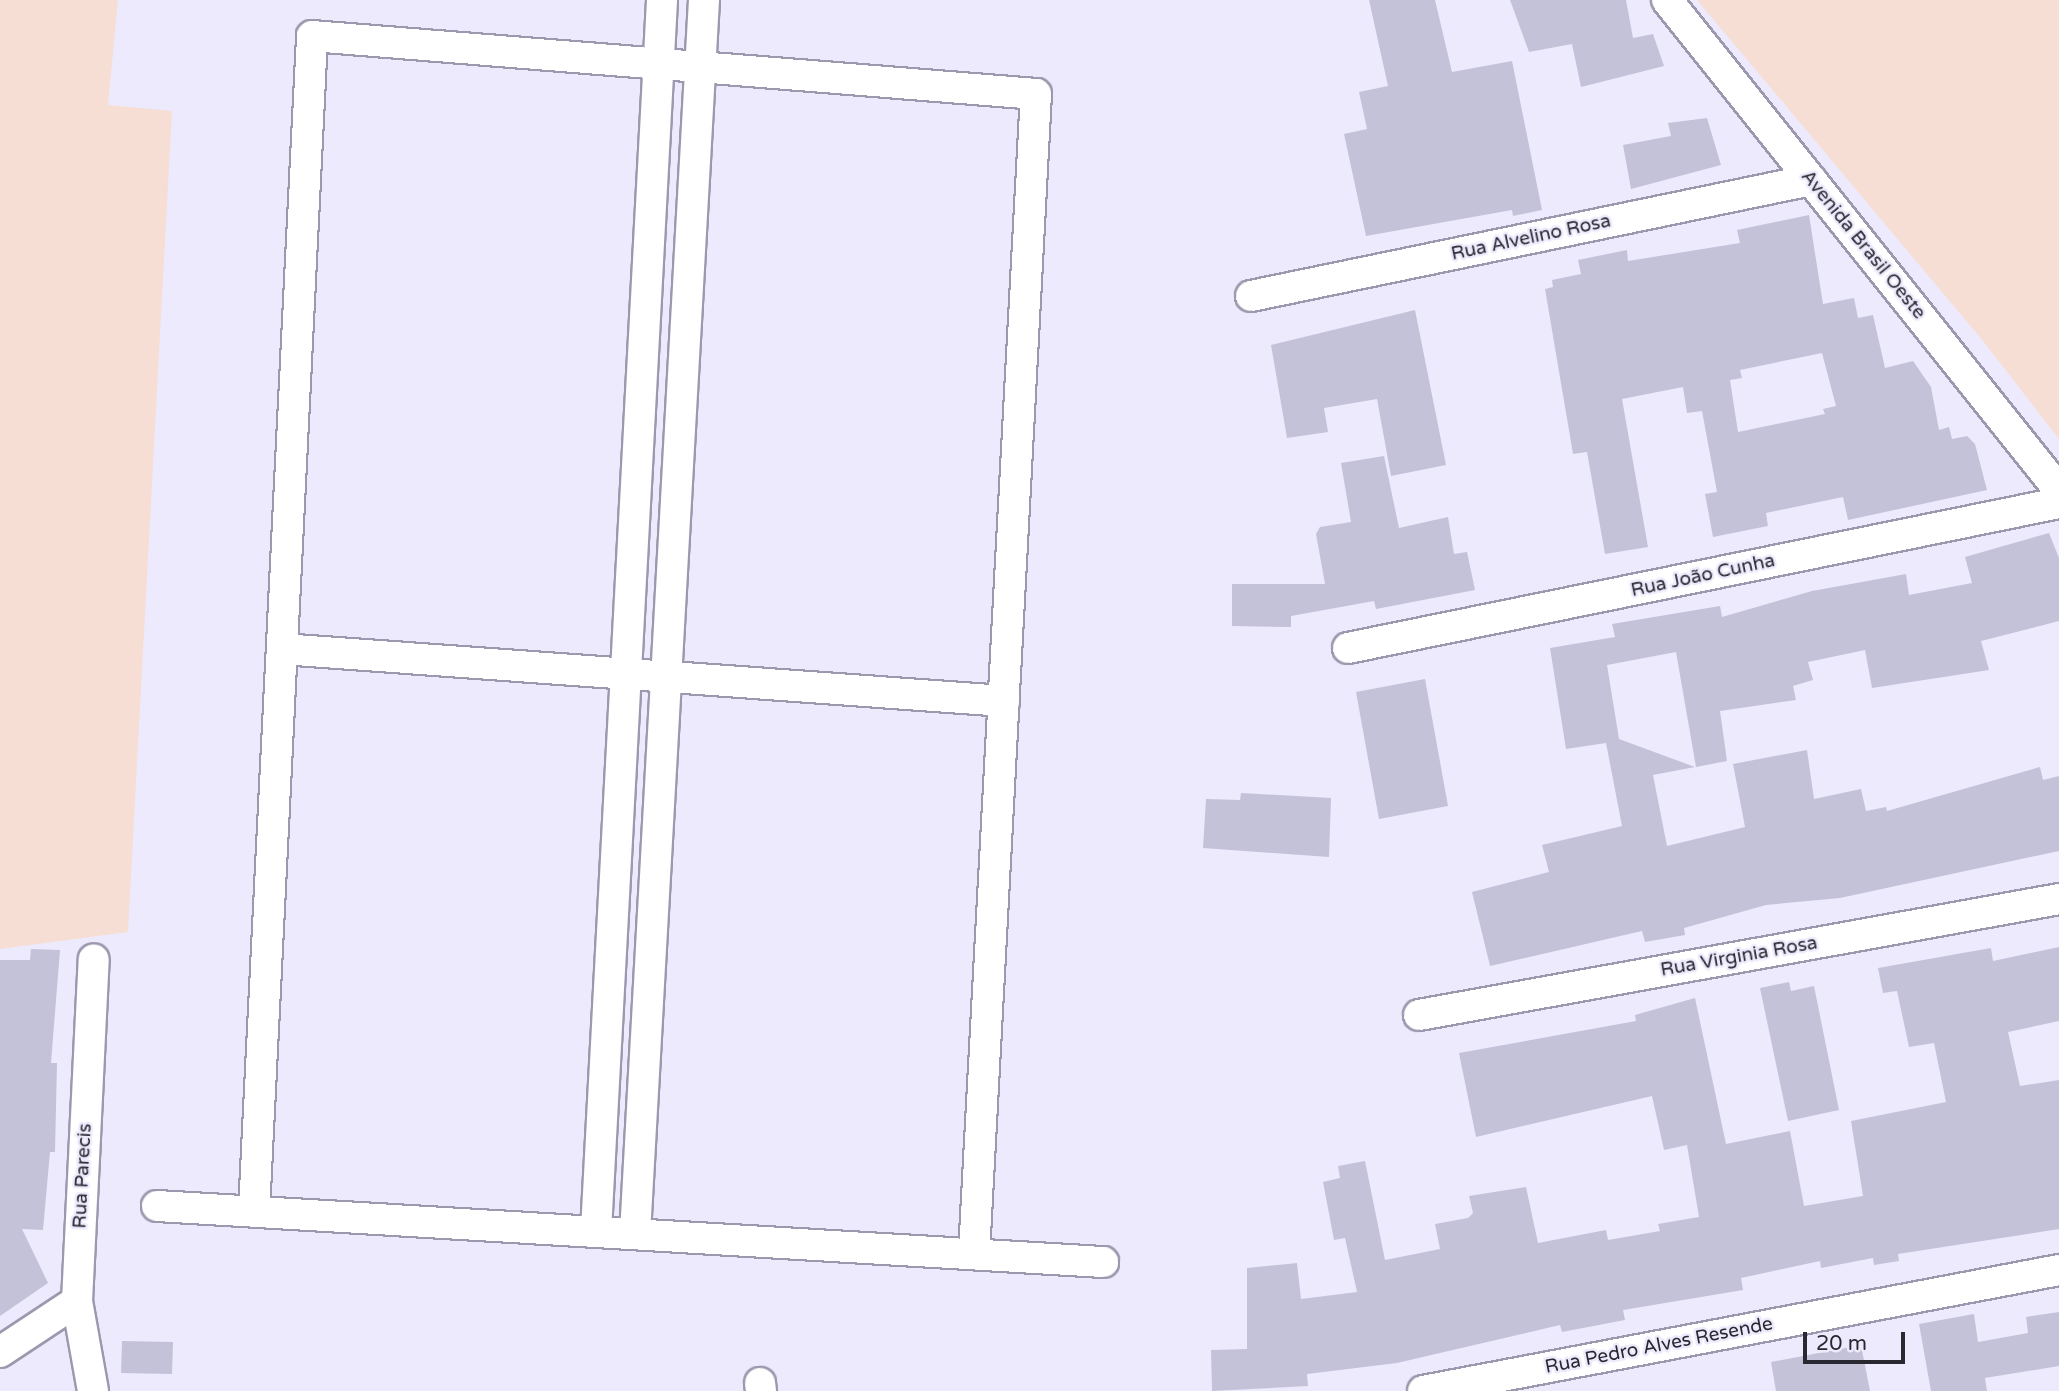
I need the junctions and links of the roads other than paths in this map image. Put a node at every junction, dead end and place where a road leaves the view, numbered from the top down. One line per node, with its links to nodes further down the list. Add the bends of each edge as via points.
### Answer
1 (662, 0): 4 (street)
2 (704, 0): 5 (street)
3 (1667, 0): 6 (street, Avenida Brasil Oeste)
4 (657, 61): 5 (street); 11 (street, via 312,36); 12 (street)
5 (699, 64): 13 (street); 14 (street, via 1036,94)
6 (1811, 180): 7 (street, Rua Alvelino Rosa); 8 (street, Avenida Brasil Oeste)
7 (1251, 296)
8 (2059, 490)
9 (2059, 503): 10 (street, Rua João Cunha)
10 (1348, 648)
11 (282, 649): 12 (street); 19 (street)
12 (622, 670): 13 (street); 20 (street)
13 (669, 673): 14 (street); 21 (street)
14 (1004, 701): 22 (street)
15 (2059, 899): 17 (street, Rua Virginia Rosa)
16 (94, 959): 25 (street, Rua Parecis)
17 (1419, 1015)
18 (157, 1206): 19 (street)
19 (254, 1211): 20 (street)
20 (596, 1231): 21 (street)
21 (635, 1234): 22 (street)
22 (974, 1254): 23 (street)
23 (1103, 1262)
24 (2059, 1270): 28 (street, Rua Pedro Alves Resende)
25 (77, 1301): 26 (street); 27 (street, Rua Parecis)
26 (0, 1352)
27 (93, 1391)
28 (1423, 1391)

